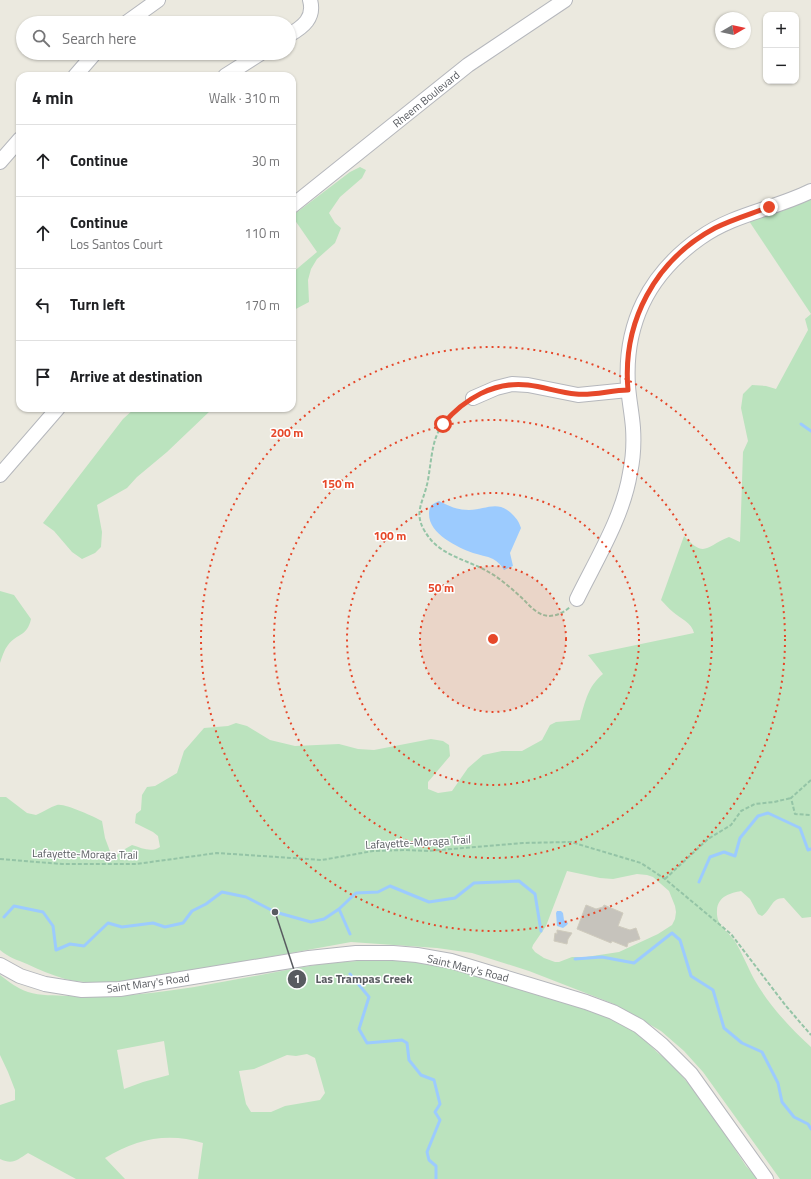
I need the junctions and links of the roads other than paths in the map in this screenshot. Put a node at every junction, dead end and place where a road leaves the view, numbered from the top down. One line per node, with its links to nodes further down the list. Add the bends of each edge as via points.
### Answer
1 (158, 0): 4 (street)
2 (310, 0): 5 (street, via 308,20)
3 (566, 0): 13 (street, Rheem Boulevard, via 468,65)
4 (136, 16)
5 (296, 30)
6 (89, 60): 8 (street)
7 (250, 60): 9 (street)
8 (78, 72)
9 (231, 72)
10 (16, 144): 11 (street)
11 (0, 162)
12 (811, 191): 14 (street, via 736,218 702,236 675,258 653,284 642,304 629,350)
13 (296, 203)
14 (628, 390): 15 (street, via 578,395 512,384); 18 (street, via 634,442 630,475 607,538)
15 (473, 398)
16 (55, 412): 17 (street)
17 (0, 475)
18 (577, 599)
19 (0, 964): 20 (street, Saint Mary's Road, via 20,976 45,984 82,990 120,989 309,958 356,953 417,955 451,961 586,1002 613,1012 639,1026 691,1074)
20 (766, 1179)

